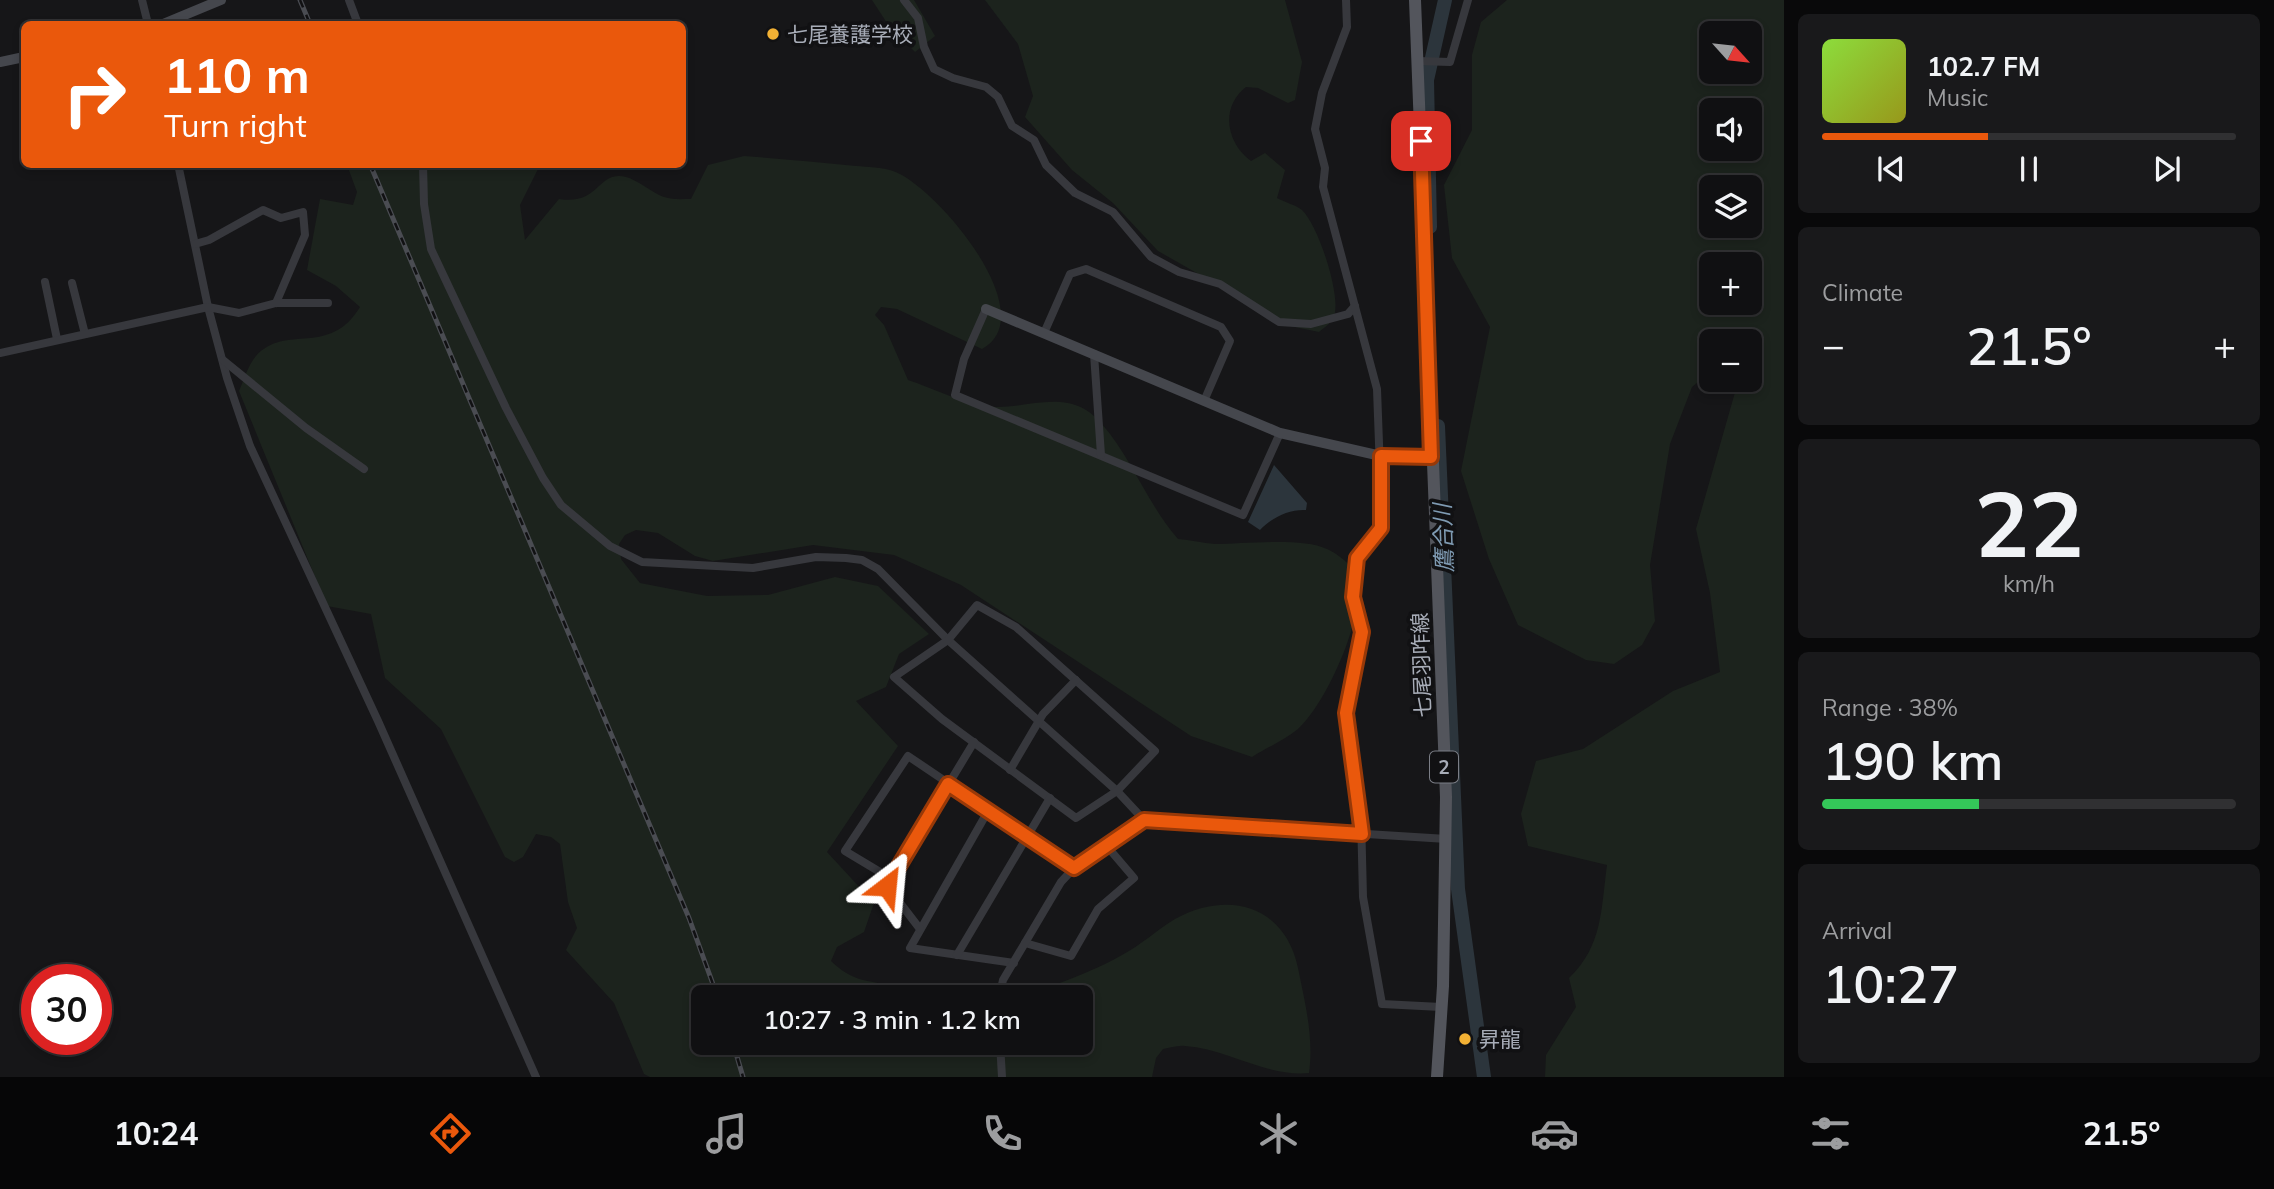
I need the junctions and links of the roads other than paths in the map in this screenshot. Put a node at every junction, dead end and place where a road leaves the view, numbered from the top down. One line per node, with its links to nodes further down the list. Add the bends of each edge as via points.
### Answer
1 (142, 0): 8 (street)
2 (221, 0): 9 (street)
3 (349, 0): 10 (street)
4 (904, 0): 21 (street, via 918,19 934,69 986,87 998,97 1012,126 1034,140 1046,165 1075,193 1113,212 1151,257 1231,290 1279,322 1311,324 1348,314)
5 (1346, 0): 21 (street, via 1347,27 1322,93 1315,129 1325,168 1323,187)
6 (1415, 0): 12 (main road, 七尾羽咋線 / 2)
7 (1468, 0): 12 (street, via 1450,62)
8 (147, 21)
9 (179, 21)
10 (357, 21)
11 (21, 58): 13 (street)
12 (1418, 61): 34 (main road, 七尾羽咋線 / 2)
13 (0, 62)
14 (179, 168): 16 (street)
15 (423, 168): 36 (street, via 431,249 506,408 561,505 610,546 642,562 735,568 816,557 862,560 878,569)
16 (195, 244): 19 (street, via 263,210 281,218 303,212 305,235); 22 (street)
17 (45, 282): 26 (street)
18 (72, 283): 24 (street)
19 (276, 303): 20 (street); 22 (street, via 239,313)
20 (328, 303)
21 (1355, 306): 33 (street, via 1377,389)
22 (208, 307): 24 (street); 29 (street)
23 (986, 309): 25 (street); 32 (street, via 964,359 955,395)
24 (85, 334): 26 (street)
25 (1044, 334): 28 (street); 30 (street, via 1070,274 1086,269 1222,327 1230,341)
26 (57, 339): 27 (street)
27 (0, 353)
28 (1094, 354): 30 (street); 32 (street)
29 (223, 360): 35 (street); 59 (street, via 250,446 272,497 378,721)
30 (1204, 401): 31 (street)
31 (1280, 433): 32 (street, via 1244,515); 33 (street)
32 (1101, 455)
33 (1381, 456): 34 (street); 46 (street, via 1381,528 1357,558 1353,597 1362,632 1346,713)
34 (1431, 457): 48 (main road, 七尾羽咋線 / 2)
35 (364, 469)
36 (948, 640): 37 (street, via 978,605 1016,627); 38 (street); 39 (street, via 894,677)
37 (1076, 680): 38 (street); 42 (street, via 1155,751)
38 (1039, 721): 40 (street); 42 (street)
39 (974, 742): 40 (street); 41 (street)
40 (1010, 770): 43 (street)
41 (948, 784): 44 (street); 51 (street); 51 (street, via 908,756 845,851)
42 (1117, 791): 43 (street, via 1076,818); 45 (street)
43 (1050, 798): 47 (street)
44 (988, 811): 47 (street); 52 (street)
45 (1144, 820): 46 (street); 49 (street)
46 (1362, 834): 48 (street); 57 (street, via 1362,885 1382,1004)
47 (1026, 837): 50 (street); 54 (street)
48 (1447, 839): 57 (main road, 七尾羽咋線 / 2)
49 (1105, 844): 50 (street); 53 (street, via 1134,878 1098,909 1071,956)
50 (1074, 868): 53 (street)
51 (890, 878): 52 (street, via 887,890)
52 (920, 929): 54 (street, via 910,948)
53 (1026, 943): 55 (street)
54 (957, 955): 55 (street)
55 (1014, 963): 56 (street)
56 (1002, 985)
57 (1441, 1007): 61 (main road, 七尾羽咋線 / 2)
58 (1001, 1055): 60 (street)
59 (536, 1077)
60 (1002, 1077)
61 (1437, 1077)

